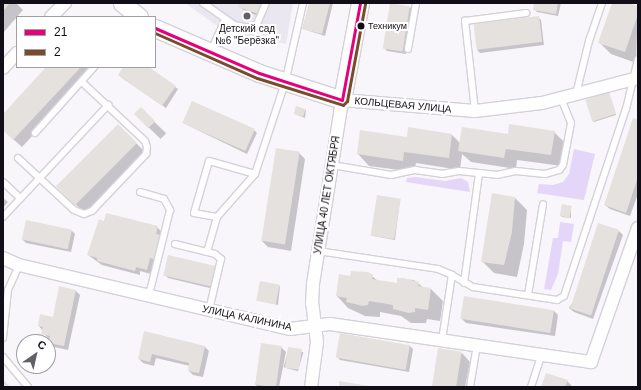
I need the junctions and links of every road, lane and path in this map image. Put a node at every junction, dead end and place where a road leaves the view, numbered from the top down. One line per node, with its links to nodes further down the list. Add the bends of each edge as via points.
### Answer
1 (65, 3): 10 (street)
2 (122, 3): 11 (street)
3 (203, 3): 12 (lane)
4 (266, 3): 12 (lane, via 257,24 251,28 234,25)
5 (303, 3): 22 (lane)
6 (360, 3): 25 (street, УЛИЦА 40 ЛЕТ ОКТЯБРЯ)
7 (416, 3): 14 (lane)
8 (602, 3): 23 (lane, via 589,41)
9 (526, 13): 27 (lane, via 465,21)
10 (52, 16)
11 (136, 16)
12 (225, 20): 15 (lane)
13 (156, 28): 15 (street, КОЛЬЦЕВАЯ УЛИЦА)
14 (408, 49)
15 (210, 52): 22 (street, КОЛЬЦЕВАЯ УЛИЦА)
16 (16, 54): 18 (street)
17 (638, 59): 20 (lane)
18 (3, 68)
19 (93, 68): 21 (lane)
20 (634, 80): 23 (street, КОЛЬЦЕВАЯ УЛИЦА); 49 (lane, via 564,296 557,300)
21 (82, 82): 26 (lane); 28 (lane)
22 (285, 83): 25 (street, КОЛЬЦЕВАЯ УЛИЦА); 32 (lane)
23 (576, 94): 24 (street, КОЛЬЦЕВАЯ УЛИЦА)
24 (561, 98): 27 (street, КОЛЬЦЕВАЯ УЛИЦА, via 542,103); 31 (lane, via 570,123 563,165 559,170 545,174 516,171 497,175)
25 (342, 100): 27 (street, КОЛЬЦЕВАЯ УЛИЦА); 30 (street, УЛИЦА 40 ЛЕТ ОКТЯБРЯ)
26 (108, 105): 33 (lane); 33 (lane, via 145,141 146,154 92,211 84,214 74,210)
27 (475, 110)
28 (35, 133)
29 (18, 158): 33 (lane)
30 (332, 165): 31 (lane, via 392,175 415,170 442,174 466,171); 42 (street, УЛИЦА 40 ЛЕТ ОКТЯБРЯ)
31 (479, 173): 47 (lane)
32 (255, 174): 39 (lane); 39 (lane, via 209,161 194,213)
33 (39, 178): 36 (lane)
34 (3, 182): 36 (lane)
35 (140, 192): 48 (lane, via 164,199 170,210)
36 (20, 198): 38 (lane)
37 (543, 204): 49 (lane)
38 (3, 217)
39 (217, 218): 43 (lane)
40 (638, 228): 55 (street, УЛИЦА КАЛИНИНА, via 591,362)
41 (176, 244): 43 (lane)
42 (318, 251): 46 (lane, via 438,269); 51 (street, УЛИЦА 40 ЛЕТ ОКТЯБРЯ, via 312,304)
43 (207, 252): 50 (lane, via 221,259)
44 (3, 258): 45 (street, УЛИЦА КАЛИНИНА)
45 (19, 265): 48 (street, УЛИЦА КАЛИНИНА); 52 (lane, via 8,290)
46 (452, 276): 47 (lane); 53 (lane)
47 (464, 283): 49 (lane)
48 (148, 295): 50 (street, УЛИЦА КАЛИНИНА)
49 (528, 295)
50 (209, 310): 51 (street, УЛИЦА КАЛИНИНА, via 290,329)
51 (315, 326): 53 (street, УЛИЦА КАЛИНИНА, via 330,324); 58 (street, УЛИЦА 40 ЛЕТ ОКТЯБРЯ, via 317,342)
52 (3, 338)
53 (442, 340): 54 (street, УЛИЦА КАЛИНИНА)
54 (478, 345): 55 (street, УЛИЦА КАЛИНИНА); 59 (lane)
55 (542, 354): 60 (lane)
56 (3, 357): 57 (lane)
57 (28, 387)
58 (311, 387)
59 (470, 387)
60 (531, 387)

